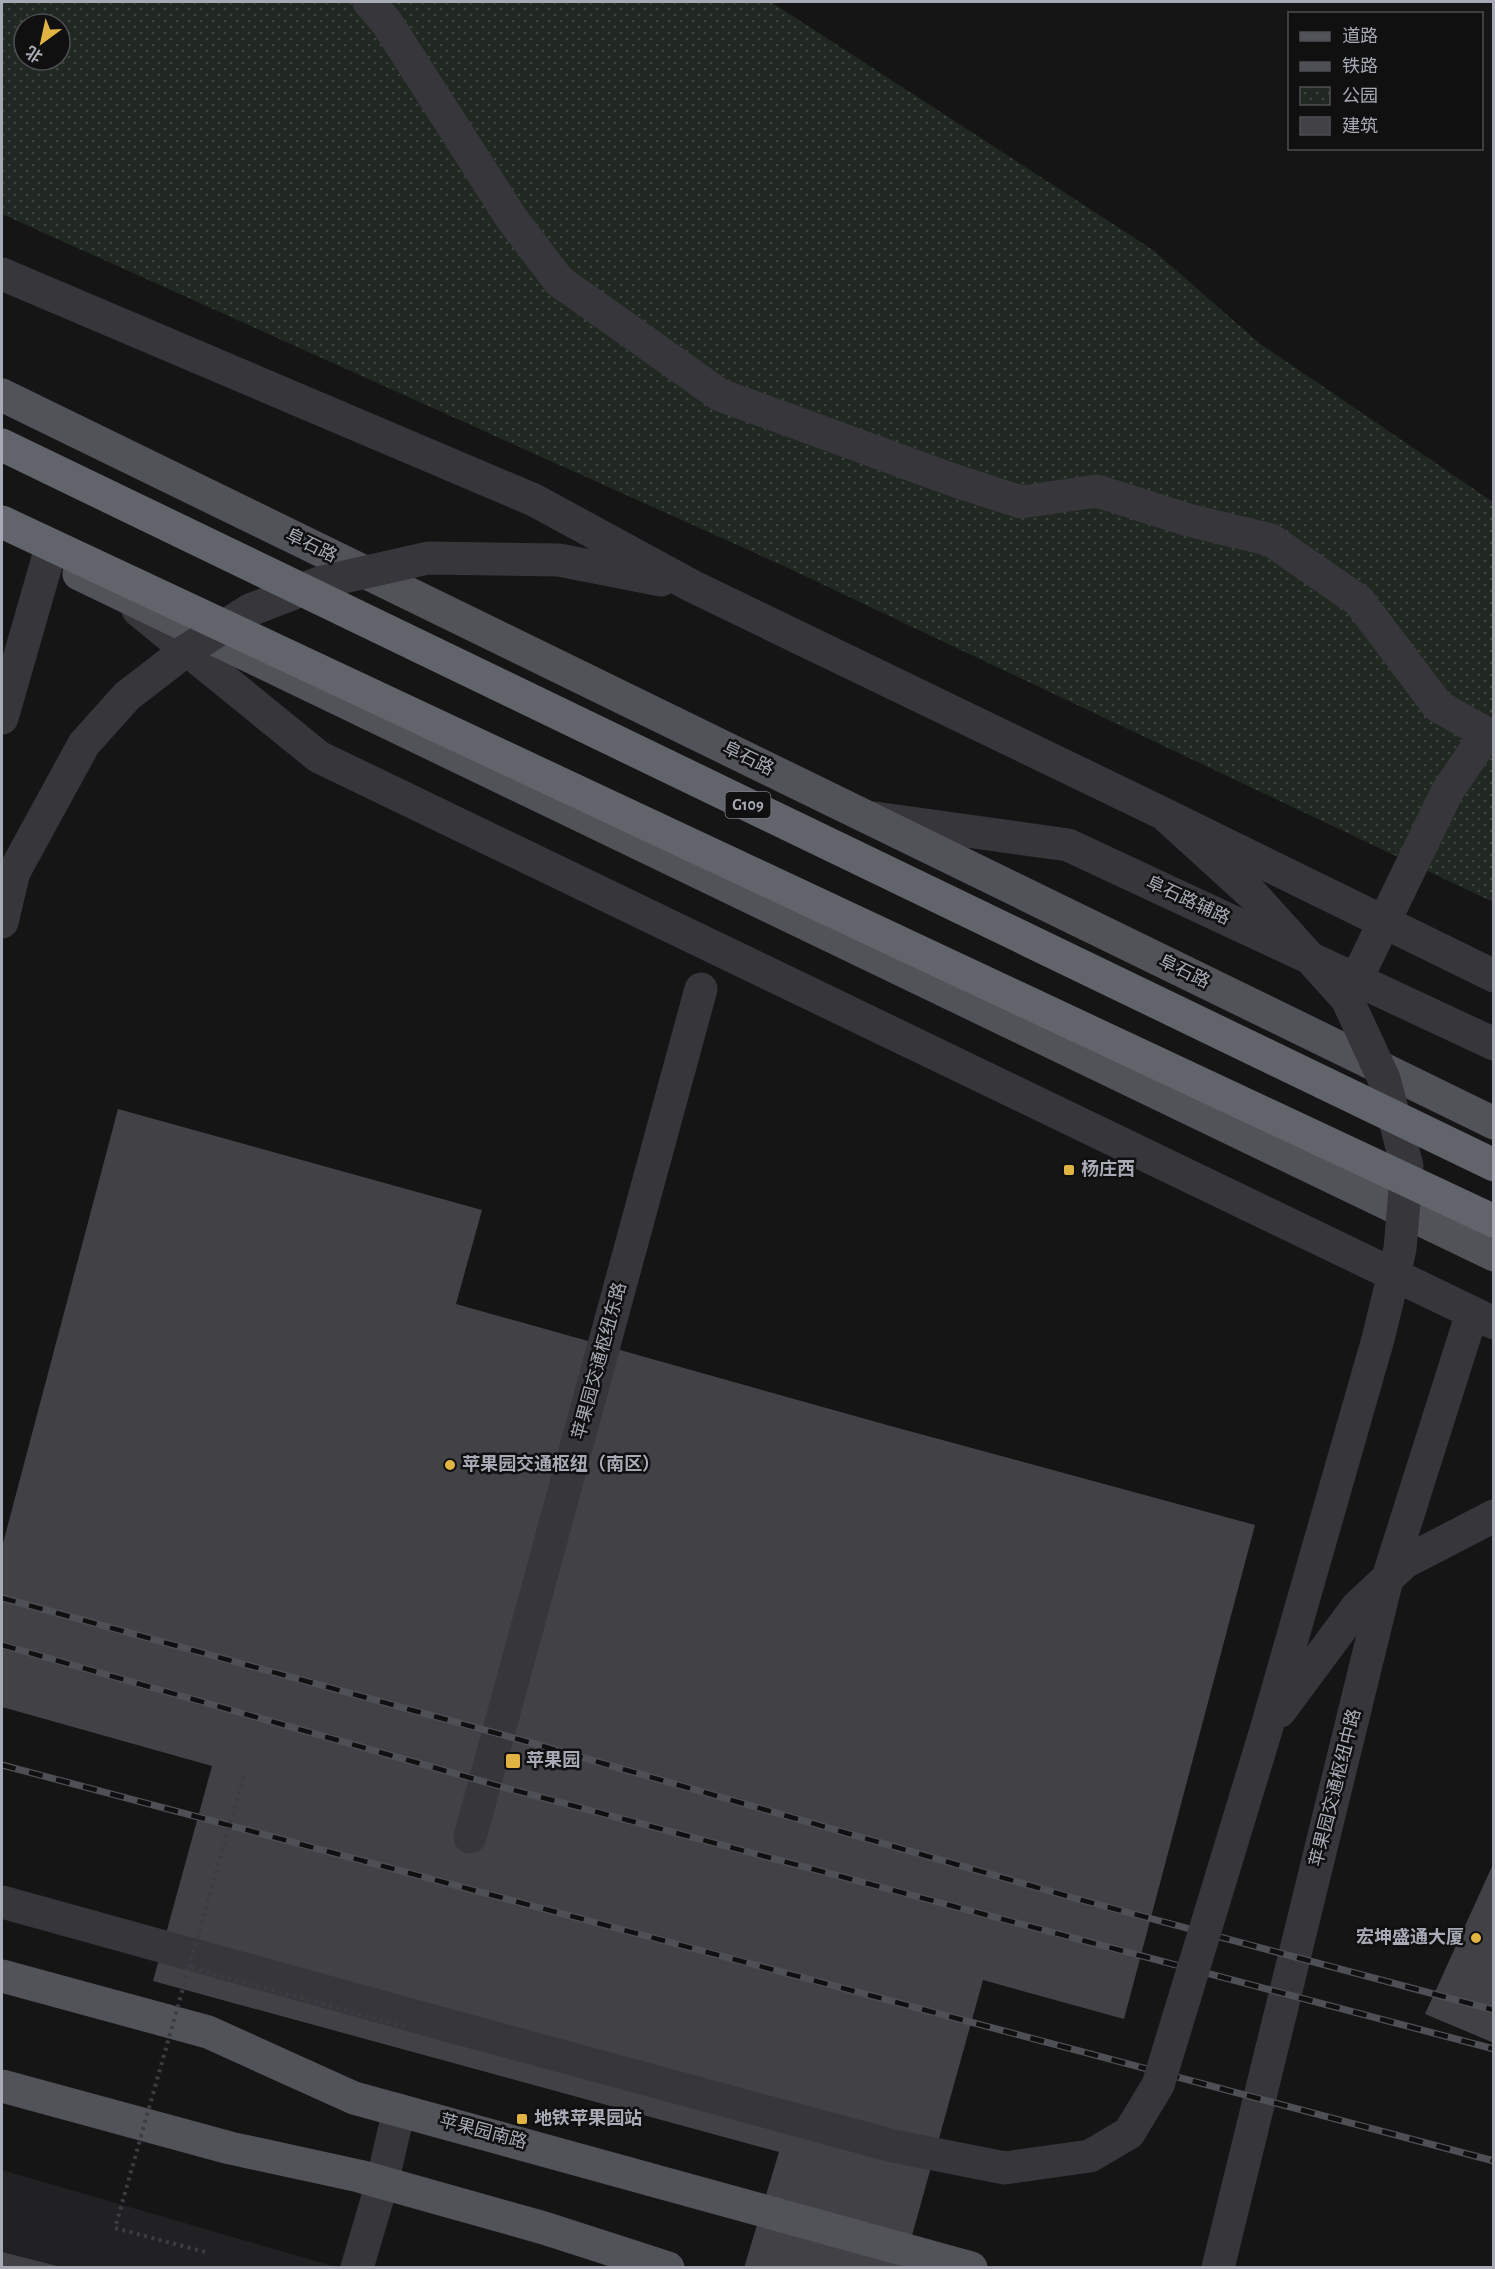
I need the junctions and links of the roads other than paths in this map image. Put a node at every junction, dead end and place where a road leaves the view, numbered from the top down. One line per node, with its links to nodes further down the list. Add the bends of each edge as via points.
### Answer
1 (369, 2): 11 (street, via 387,23 512,219 559,281 720,395 1021,502 1097,491 1188,520 1271,540 1359,601 1438,706)
2 (2, 274): 8 (street, bridge, via 534,500)
3 (2, 395): 13 (main road, 阜石路)
4 (2, 445): 20 (highway, G109, bridge)
5 (2, 522): 21 (highway, bridge)
6 (2, 535): 7 (main road)
7 (48, 558): 9 (main road); 10 (street)
8 (692, 586): 12 (street, bridge); 14 (street, bridge, via 559,560 428,558 322,582 250,610 184,652 127,696 84,744 14,872)
9 (123, 597): 22 (main road); 23 (street, via 319,757)
10 (2, 718)
11 (1490, 736): 16 (street, via 1447,792)
12 (1164, 814): 15 (street, bridge); 25 (street, bridge, via 1253,895 1347,999 1384,1079 1407,1166 1400,1249 1381,1328)
13 (866, 817): 16 (street, 阜石路辅路, via 1068,845); 19 (main road, 阜石路)
14 (2, 922)
15 (1494, 976)
16 (1356, 980): 18 (street, 阜石路辅路)
17 (701, 989): 26 (street, 苹果园交通枢纽东路)
18 (1494, 1044)
19 (1494, 1124)
20 (1494, 1165)
21 (1494, 1221)
22 (1494, 1255)
23 (1483, 1318): 35 (street, 苹果园交通枢纽中路, via 1385,1587)
24 (1494, 1516): 25 (street, bridge, via 1405,1562 1358,1607)
25 (1266, 1730): 27 (street, bridge, via 1158,2085 1129,2133 1090,2156 1005,2168 893,2146)
26 (470, 1837)
27 (2, 1902)
28 (2, 1976): 30 (main road, 苹果园南路, via 208,2032 354,2098)
29 (2, 2086): 31 (main road, via 230,2148)
30 (399, 2110): 31 (street); 34 (main road, 苹果园南路)
31 (382, 2183): 32 (street); 33 (main road, via 544,2228)
32 (357, 2268)
33 (668, 2268)
34 (971, 2268)
35 (1218, 2268)

